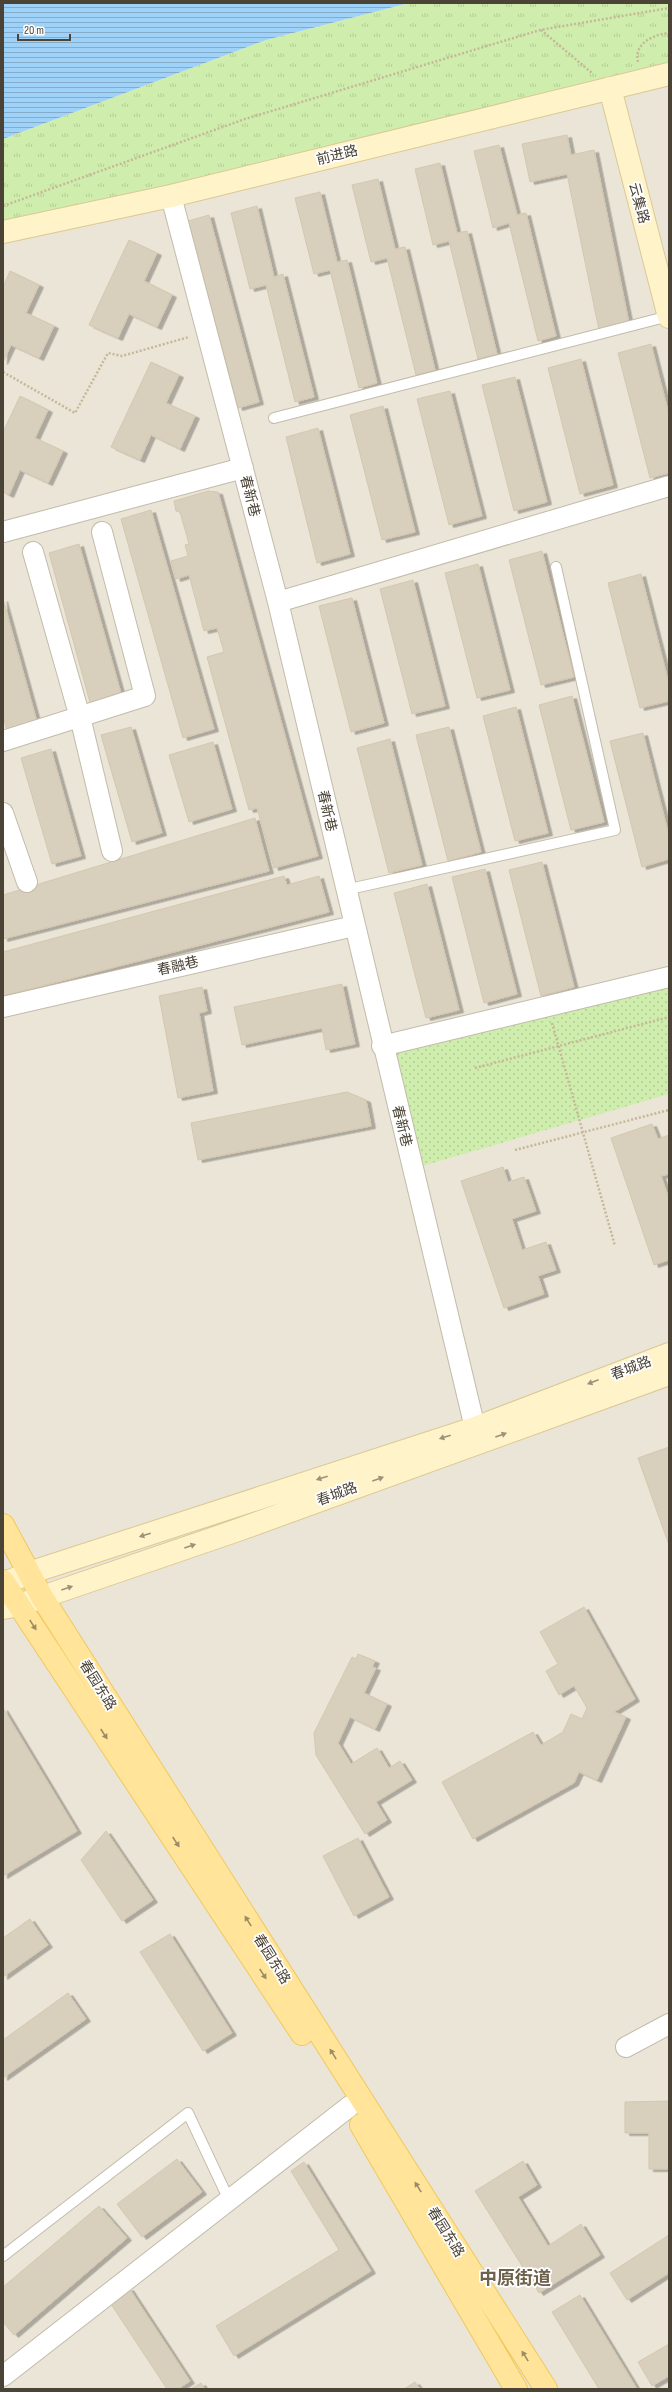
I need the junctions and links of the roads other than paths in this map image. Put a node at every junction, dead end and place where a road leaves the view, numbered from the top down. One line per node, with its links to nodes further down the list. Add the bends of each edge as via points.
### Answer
1 (669, 74): 2 (street, 前进路)
2 (610, 88): 3 (street, 前进路); 5 (street, 云集路)
3 (171, 196): 4 (street, 前进路); 7 (street, 春新巷)
4 (3, 232)
5 (669, 316): 6 (lane)
6 (274, 418)
7 (243, 468): 9 (street); 13 (street, 春新巷)
8 (669, 486): 13 (street)
9 (3, 532)
10 (102, 532): 14 (street, via 145,696)
11 (33, 552): 14 (street)
12 (556, 567): 19 (lane, via 615,830)
13 (278, 602): 19 (street, 春新巷)
14 (79, 717): 15 (street); 17 (street)
15 (3, 741)
16 (3, 813): 18 (street)
17 (112, 851)
18 (26, 882)
19 (345, 890): 20 (street, 春新巷)
20 (354, 926): 22 (street, 春融巷); 23 (street, 春新巷)
21 (669, 977): 23 (street)
22 (3, 1007)
23 (382, 1046): 26 (street, 春新巷)
24 (669, 1354): 26 (street, 春城路, one-way to 26)
25 (669, 1374): 30 (street, 春城路, one-way to 25, via 238,1530)
26 (475, 1428): 28 (street, 春城路, one-way to 28)
27 (3, 1525): 28 (main road, 春园东路)
28 (29, 1573): 29 (street, 春城路); 30 (main road, 春园东路)
29 (3, 1583): 31 (main road, 春园东路)
30 (42, 1597): 31 (street, 春城路); 39 (main road, 春园东路, one-way to 30)
31 (11, 1606): 34 (main road, 春园东路, one-way to 34)
32 (669, 2024): 33 (street)
33 (626, 2047)
34 (350, 2106): 35 (street); 38 (main road, 春园东路)
35 (229, 2200): 36 (lane, via 188,2113); 37 (street)
36 (3, 2256)
37 (3, 2376)
38 (516, 2389)
39 (546, 2389)

